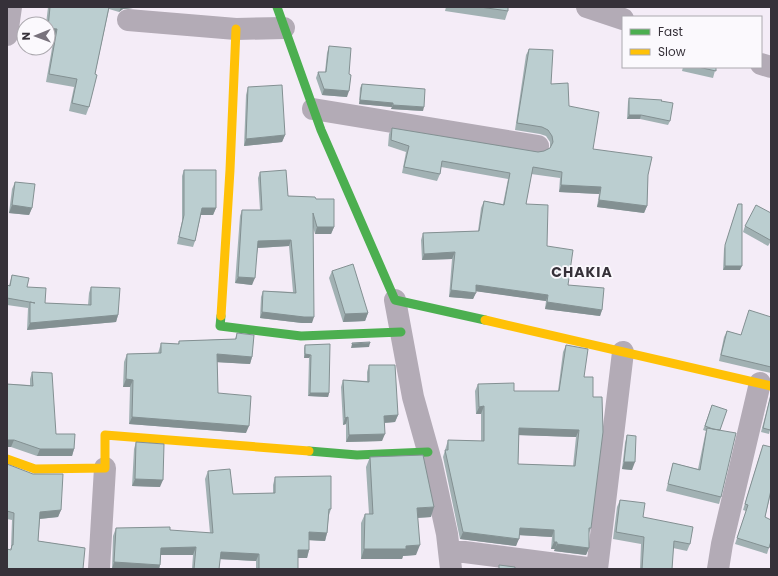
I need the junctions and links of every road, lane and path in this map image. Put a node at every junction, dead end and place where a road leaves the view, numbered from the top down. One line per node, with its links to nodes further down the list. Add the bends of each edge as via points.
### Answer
1 (12, 7): 8 (street)
2 (277, 7): 6 (street)
3 (587, 7): 4 (street)
4 (622, 19)
5 (128, 20): 7 (street)
6 (284, 28): 7 (street); 9 (street)
7 (236, 29): 12 (street, via 220,326 301,336)
8 (7, 35)
9 (313, 109): 10 (street); 11 (street)
10 (538, 146)
11 (395, 300): 12 (street); 13 (street)
12 (401, 332): 15 (street, via 413,397)
13 (623, 352): 14 (street); 20 (street)
14 (766, 384): 21 (street, via 722,544)
15 (428, 452): 17 (street, via 357,455 105,435); 18 (street, via 447,534)
16 (7, 459): 17 (street, via 35,469)
17 (105, 468): 19 (street)
18 (450, 559): 20 (street)
19 (99, 569)
20 (596, 569)
21 (718, 569)

